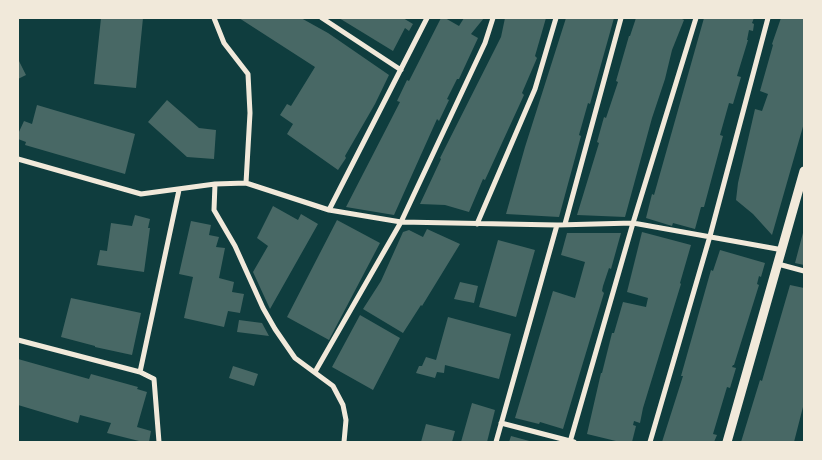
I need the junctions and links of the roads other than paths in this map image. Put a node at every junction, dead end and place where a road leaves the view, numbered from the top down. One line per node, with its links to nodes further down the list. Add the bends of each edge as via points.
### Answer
1 (214, 18): 12 (street, via 224,43 248,74 250,113)
2 (322, 18): 9 (street)
3 (427, 18): 9 (street)
4 (493, 18): 16 (street)
5 (556, 18): 18 (street, via 535,89)
6 (622, 18): 19 (street)
7 (696, 18): 17 (street)
8 (768, 18): 21 (street)
9 (401, 70): 15 (street)
10 (18, 159): 14 (street, via 141,194)
11 (804, 171): 22 (street)
12 (246, 183): 13 (street); 15 (street)
13 (215, 184): 14 (street); 27 (street, via 214,210 235,246 263,308 295,358)
14 (179, 190): 26 (street)
15 (330, 210): 16 (street)
16 (401, 222): 18 (street); 27 (street)
17 (634, 223): 19 (street); 21 (street); 32 (street)
18 (477, 224): 20 (street)
19 (565, 224): 20 (street)
20 (557, 225): 28 (street)
21 (710, 236): 22 (street); 33 (street)
22 (783, 250): 23 (street)
23 (778, 264): 24 (street); 34 (street)
24 (804, 271)
25 (18, 340): 26 (street)
26 (140, 372): 29 (street, via 154,379)
27 (315, 372): 30 (street, via 332,386 342,405 346,420)
28 (501, 423): 31 (street); 32 (street)
29 (159, 442)
30 (344, 442)
31 (496, 442)
32 (571, 442)
33 (650, 442)
34 (727, 442)

